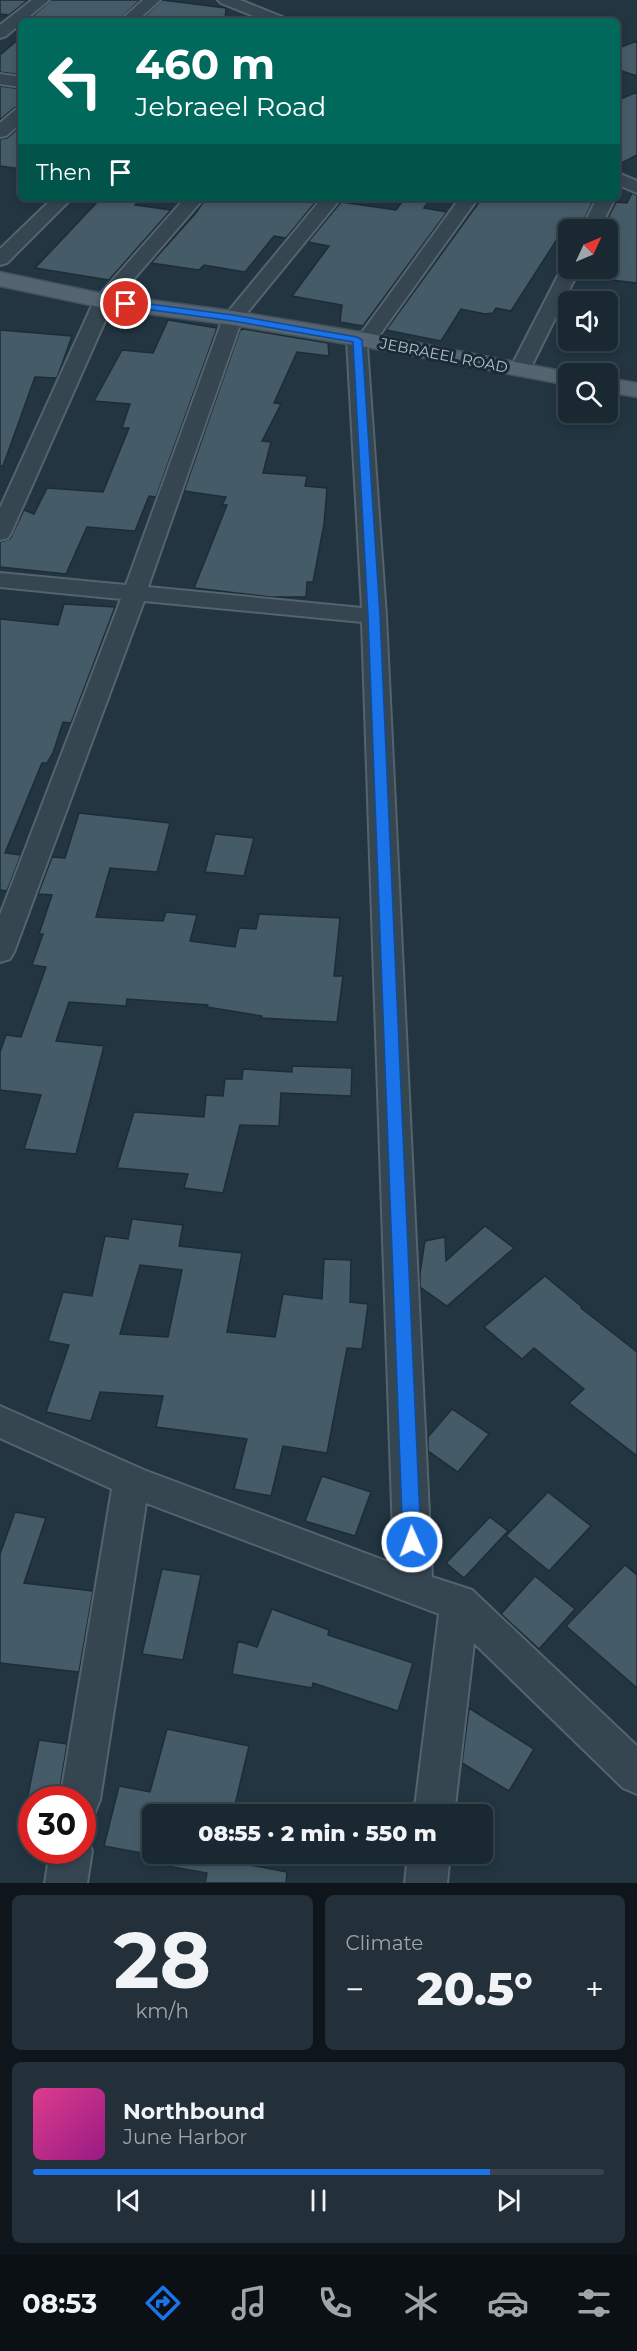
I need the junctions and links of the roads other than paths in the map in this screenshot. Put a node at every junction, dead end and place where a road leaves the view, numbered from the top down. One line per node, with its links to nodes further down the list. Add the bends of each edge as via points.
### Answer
1 (41, 0): 5 (street)
2 (152, 0): 6 (street)
3 (226, 0): 4 (street)
4 (253, 17)
5 (19, 18)
6 (131, 18)
7 (18, 19): 8 (street)
8 (0, 33)
9 (0, 79): 10 (street)
10 (18, 82)
11 (18, 117): 12 (street)
12 (0, 132)
13 (620, 179): 14 (street)
14 (637, 188)
15 (60, 201): 21 (street)
16 (192, 201): 24 (street)
17 (330, 201): 25 (street)
18 (467, 201): 26 (street)
19 (604, 201): 20 (street)
20 (596, 219)
21 (0, 259)
22 (0, 279): 24 (main road, JEBRAEEL ROAD)
23 (565, 279): 27 (street)
24 (104, 301): 25 (main road, JEBRAEEL ROAD); 31 (street)
25 (233, 318): 26 (main road, JEBRAEEL ROAD); 33 (street)
26 (362, 340): 27 (main road, JEBRAEEL ROAD); 34 (street)
27 (520, 369): 28 (main road, JEBRAEEL ROAD)
28 (558, 376)
29 (618, 387): 30 (main road)
30 (637, 390)
31 (0, 533)
32 (0, 580): 33 (street)
33 (135, 592): 34 (street); 35 (street)
34 (374, 616): 38 (street)
35 (0, 952)
36 (0, 1421): 37 (street)
37 (131, 1481): 38 (street); 41 (street)
38 (414, 1589): 39 (street)
39 (459, 1603): 40 (street); 42 (street)
40 (637, 1774)
41 (82, 1786)
42 (435, 1804)
43 (70, 1864): 45 (street)
44 (428, 1864): 46 (street)
45 (66, 1883)
46 (426, 1883)

